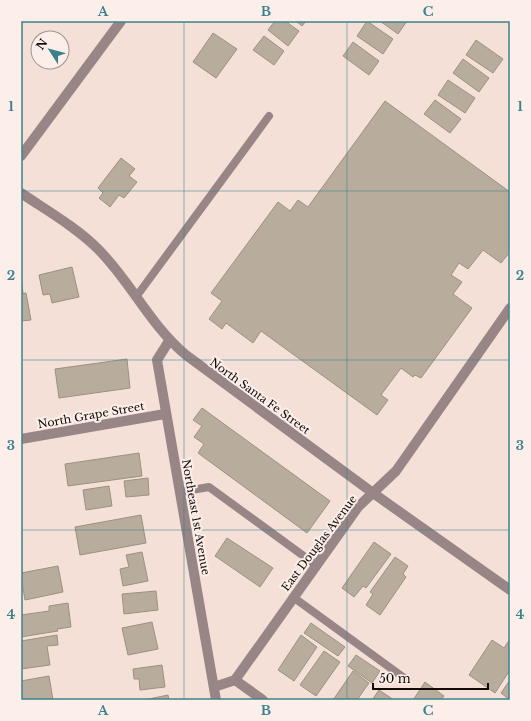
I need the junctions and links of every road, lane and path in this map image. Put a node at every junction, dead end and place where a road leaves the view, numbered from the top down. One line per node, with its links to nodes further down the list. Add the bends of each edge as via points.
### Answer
1 (121, 21): 3 (street)
2 (269, 116): 5 (lane)
3 (21, 156)
4 (21, 193): 5 (street, North Santa Fe Street, via 97,248)
5 (136, 297): 7 (street, North Santa Fe Street)
6 (510, 308): 11 (street, East Douglas Avenue, via 396,471)
7 (169, 341): 8 (street, Northeast 1st Avenue, via 157,360); 11 (street, North Santa Fe Street, via 211,376)
8 (165, 414): 9 (street, North Grape Street); 10 (street, Northeast 1st Avenue)
9 (21, 439)
10 (180, 492): 12 (lane, via 209,487); 17 (street, Northeast 1st Avenue)
11 (373, 493): 12 (street, East Douglas Avenue, via 358,507); 13 (street, North Santa Fe Street)
12 (316, 565): 14 (street, East Douglas Avenue)
13 (510, 590)
14 (293, 597): 15 (street, East Douglas Avenue); 16 (lane)
15 (235, 680): 17 (street); 19 (street)
16 (408, 680)
17 (214, 687): 18 (street, Northeast 1st Avenue)
18 (216, 700)
19 (263, 700)

